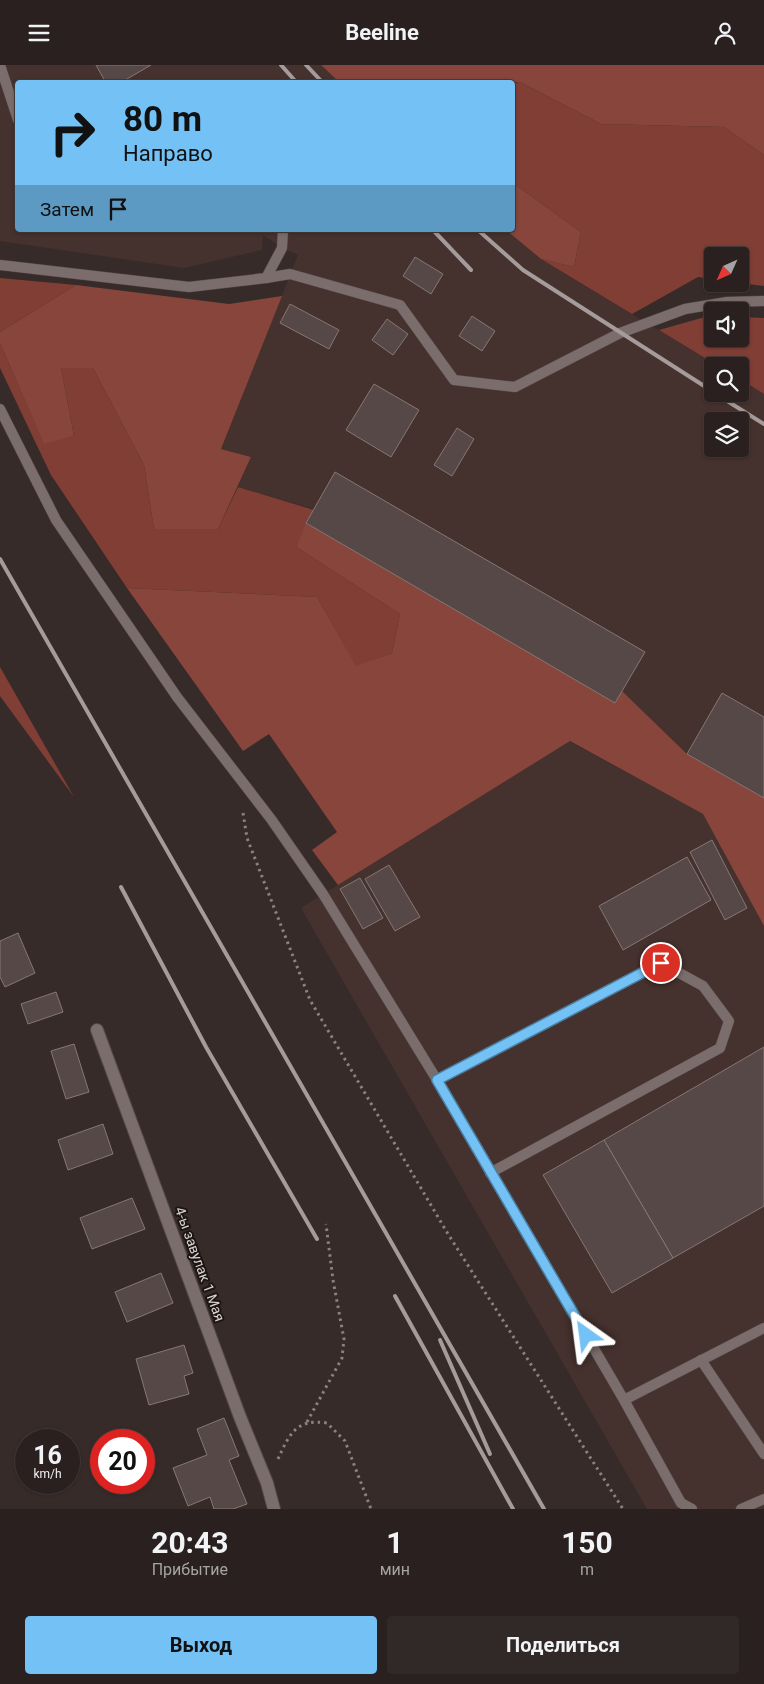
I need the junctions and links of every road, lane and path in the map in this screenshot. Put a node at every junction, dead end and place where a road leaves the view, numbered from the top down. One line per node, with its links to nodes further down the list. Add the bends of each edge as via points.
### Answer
1 (0, 65): 2 (lane)
2 (15, 111)
3 (283, 232): 5 (lane, via 282,248)
4 (0, 265): 5 (lane, via 189,287)
5 (266, 278): 6 (lane, via 290,274 400,305 454,380 516,387 620,333 685,309 727,302)
6 (764, 301)
7 (0, 409): 10 (lane, via 56,520 177,697 271,819 323,894)
8 (243, 812): 22 (path, via 247,838 310,1000 448,1234)
9 (97, 1030): 18 (street, 4-ы завулак 1 Мая)
10 (437, 1080): 11 (lane); 11 (lane, via 661,963 703,986 728,1021 720,1048)
11 (490, 1173): 15 (lane)
12 (326, 1224): 16 (path, via 344,1339 342,1359)
13 (764, 1328): 14 (lane)
14 (701, 1360): 15 (lane); 17 (lane)
15 (624, 1400): 23 (lane, via 681,1503)
16 (308, 1422): 18 (path, via 290,1434); 21 (path, via 327,1423 345,1441)
17 (764, 1454)
18 (267, 1483): 20 (street, 4-ы завулак 1 Мая)
19 (764, 1499): 24 (lane)
20 (274, 1509)
21 (371, 1509)
22 (623, 1509)
23 (692, 1509)
24 (741, 1509)

